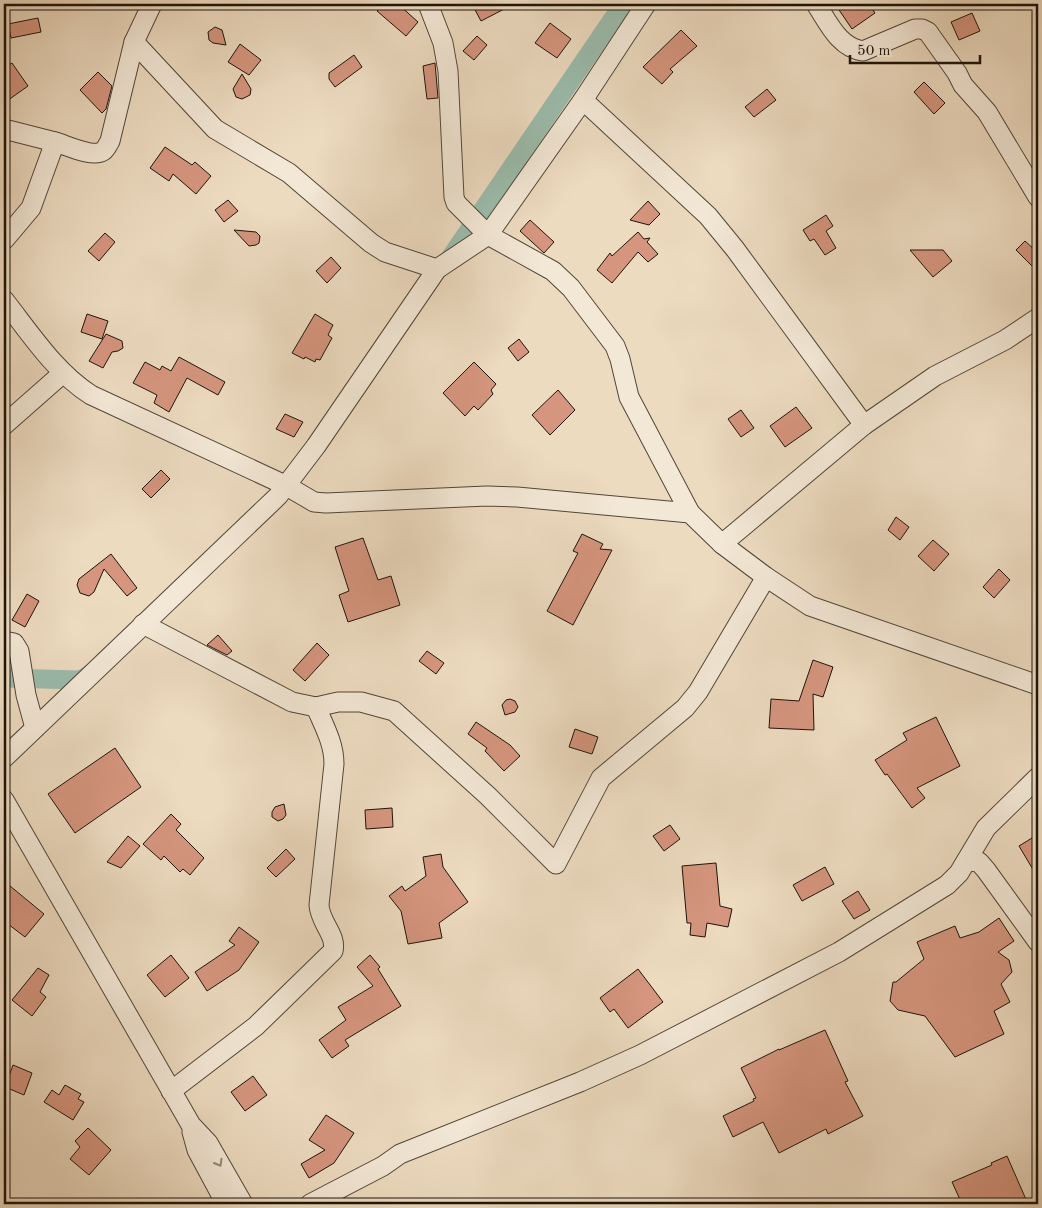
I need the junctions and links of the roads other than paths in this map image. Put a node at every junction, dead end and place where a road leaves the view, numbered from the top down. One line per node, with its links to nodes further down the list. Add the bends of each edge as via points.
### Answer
1 (152, 4): 5 (street)
2 (428, 4): 10 (street, via 443,43 448,71 454,197)
3 (646, 4): 6 (street)
4 (816, 4): 9 (street, via 841,40 854,50 863,51 915,29 928,32 963,85 987,112)
5 (134, 42): 8 (street, via 106,148 94,154); 12 (street, via 215,129 289,173 385,252)
6 (583, 100): 10 (street); 17 (street, via 708,216)
7 (4, 129): 8 (street)
8 (55, 142): 11 (street, via 31,208)
9 (1038, 197)
10 (488, 236): 12 (street); 19 (street, via 553,271 571,288 615,346 629,397)
11 (4, 240)
12 (437, 269): 18 (street, via 316,446)
13 (4, 300): 15 (street)
14 (1038, 318): 17 (street, via 1005,340 935,376)
15 (63, 373): 16 (street); 18 (street, via 91,395)
16 (4, 425)
17 (864, 425): 20 (street)
18 (285, 485): 19 (street, via 314,502 326,503 487,496); 22 (street, via 278,496)
19 (690, 514): 20 (street)
20 (722, 544): 21 (street)
21 (766, 577): 24 (street, via 810,606); 25 (street, via 698,692 685,708 601,778 556,864 488,796 394,711 361,702 338,702)
22 (143, 624): 25 (street, via 292,702); 26 (street)
23 (4, 641): 26 (street, via 14,643 19,651)
24 (1038, 685)
25 (316, 707): 32 (street, via 334,754 319,905 322,920 334,942 333,951 256,1026)
26 (35, 728): 27 (street)
27 (4, 758)
28 (1038, 777): 30 (street, via 986,828)
29 (4, 800): 32 (street)
30 (967, 861): 31 (street, via 978,862 986,870); 36 (street, via 947,885 839,952 640,1055 400,1154)
31 (1038, 942)
32 (171, 1091): 33 (street)
33 (191, 1126): 34 (street, via 197,1150); 35 (street, one-way to 35, via 208,1143)
34 (226, 1204)
35 (243, 1204)
36 (310, 1204)

